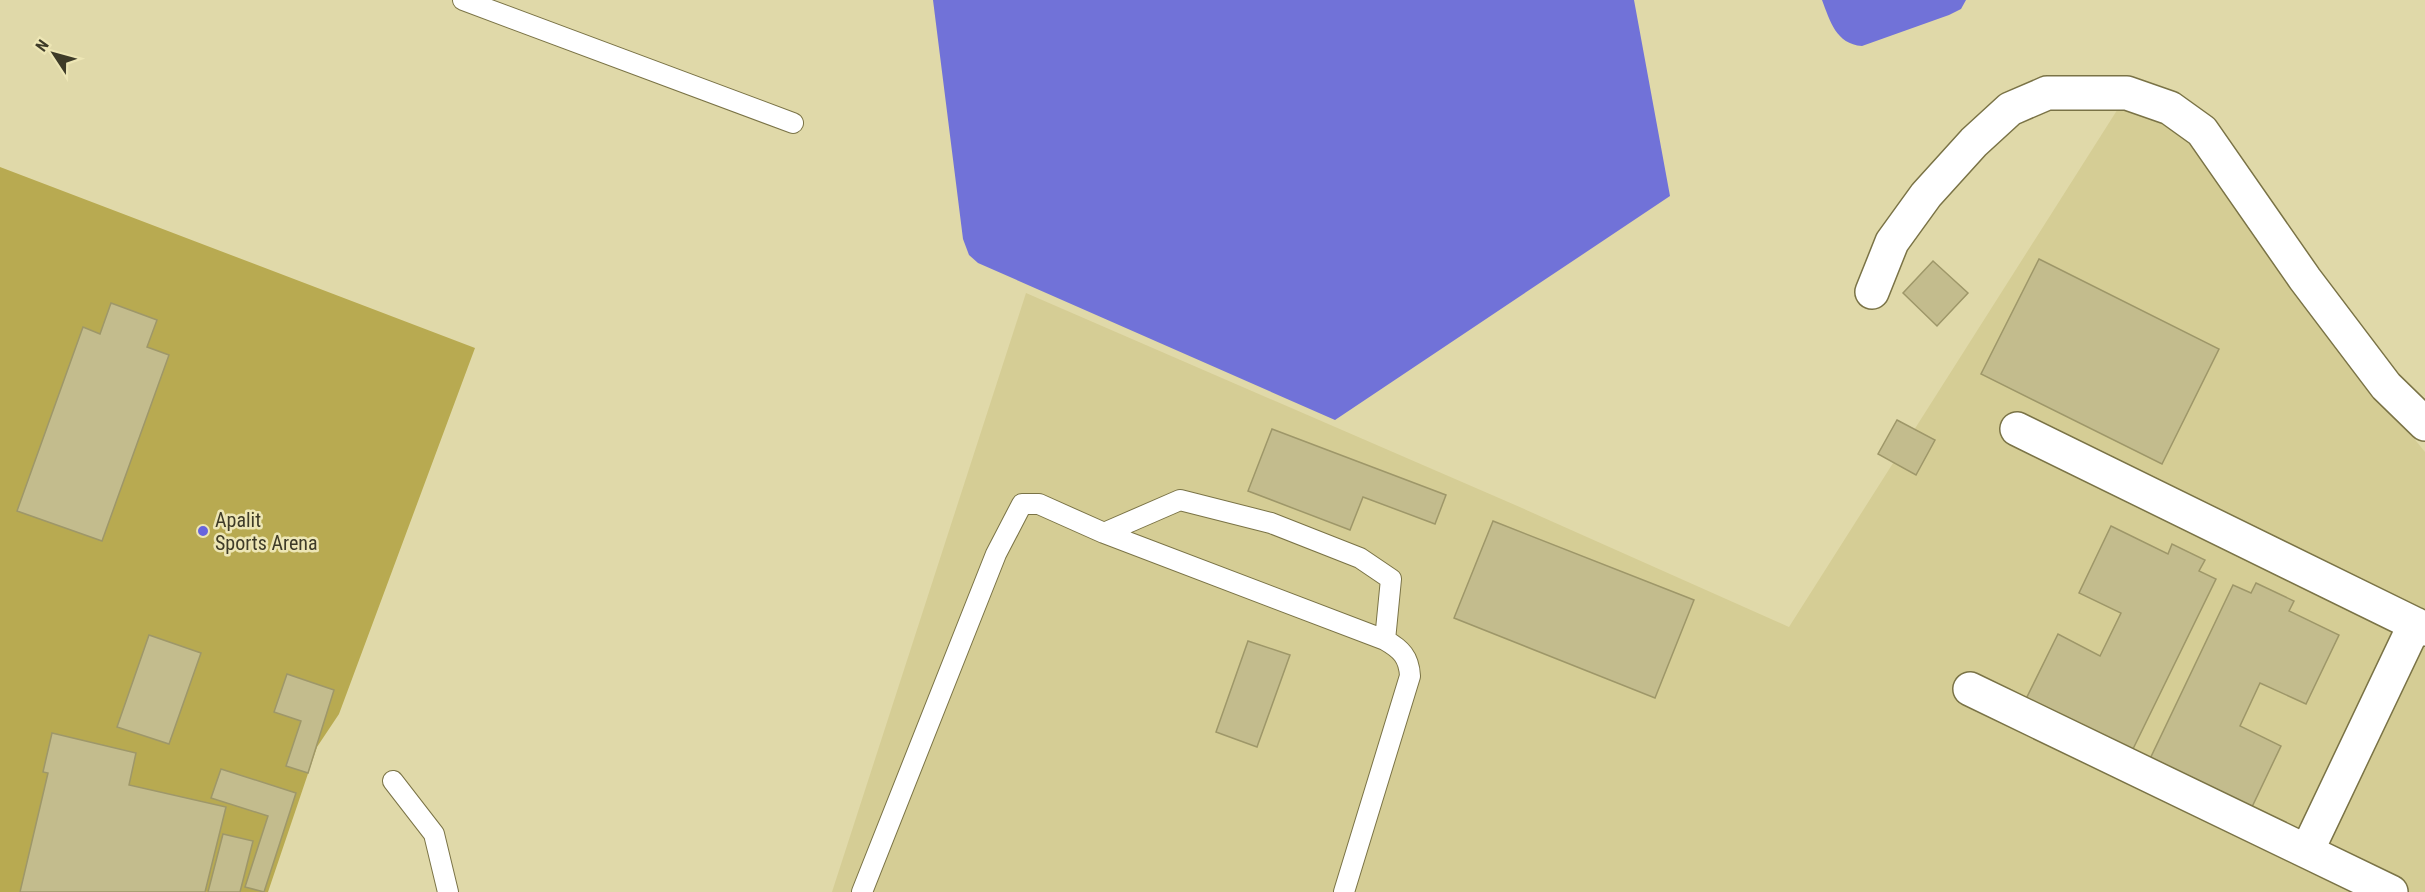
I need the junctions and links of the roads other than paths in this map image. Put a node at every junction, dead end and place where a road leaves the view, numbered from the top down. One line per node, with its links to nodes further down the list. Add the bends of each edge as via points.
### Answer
1 (463, 0): 2 (lane)
2 (793, 123)
3 (1872, 292): 4 (street, via 1892,242 1926,195 2010,109 2047,93 2127,93 2170,108 2202,131 2305,279 2386,386)
4 (2425, 424)
5 (2017, 429): 7 (street)
6 (1104, 533): 8 (lane); 8 (lane, via 1180,500 1271,523 1360,558 1391,579); 13 (lane, via 1039,504 1022,504 996,554)
7 (2420, 627): 11 (street)
8 (1385, 640): 14 (lane, via 1400,649 1410,676)
9 (1970, 689): 11 (street)
10 (393, 781): 12 (lane, via 434,834)
11 (2307, 851): 15 (street)
12 (448, 892)
13 (862, 892)
14 (1344, 892)
15 (2391, 892)

